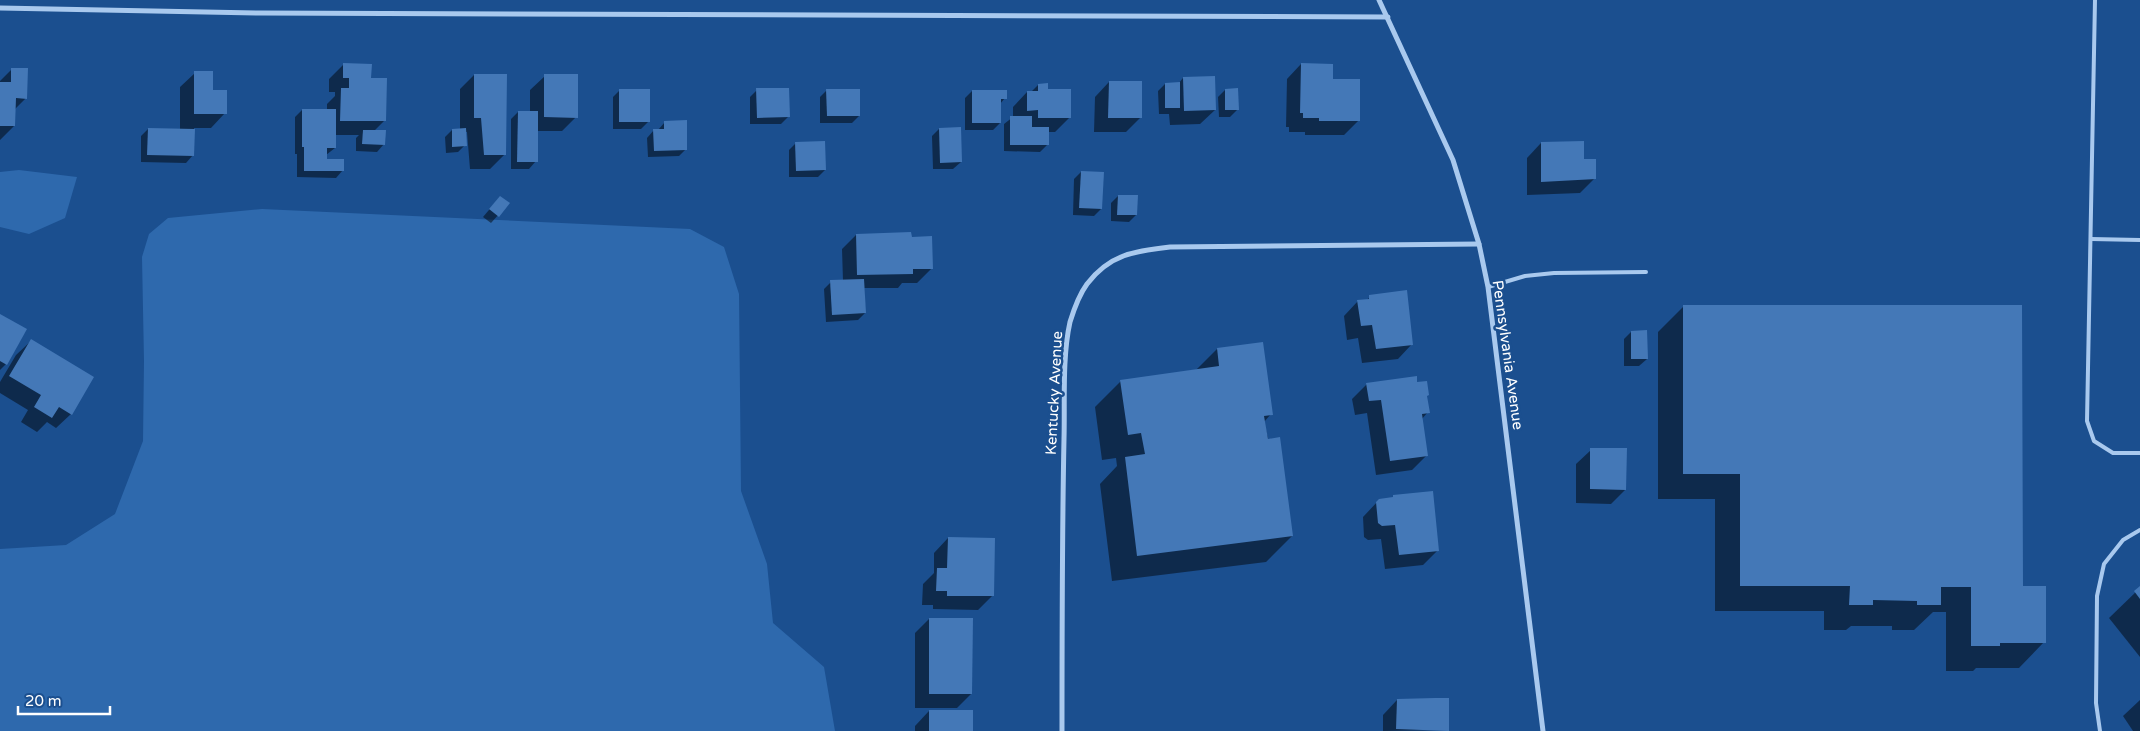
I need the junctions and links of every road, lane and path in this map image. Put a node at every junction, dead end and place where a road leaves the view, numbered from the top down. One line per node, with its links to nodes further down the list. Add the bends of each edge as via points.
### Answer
1 (1379, 0): 4 (street, Pennsylvania Avenue)
2 (2095, 0): 5 (lane)
3 (0, 8): 4 (street, via 270,13)
4 (1388, 17): 7 (street, Pennsylvania Avenue, via 1453,160)
5 (2091, 239): 6 (lane); 10 (lane, via 2087,421 2094,441 2113,453)
6 (2140, 240)
7 (1479, 244): 9 (street, Pennsylvania Avenue); 12 (street, Kentucky Avenue, via 1138,250 1120,256 1102,268 1086,285 1070,323 1066,353)
8 (1646, 272): 9 (lane, via 1554,273 1525,276)
9 (1488, 287): 13 (street, Pennsylvania Avenue)
10 (2140, 453)
11 (2140, 530): 14 (lane, via 2123,540 2104,564 2097,596 2096,703)
12 (1062, 731)
13 (1544, 731)
14 (2100, 731)

